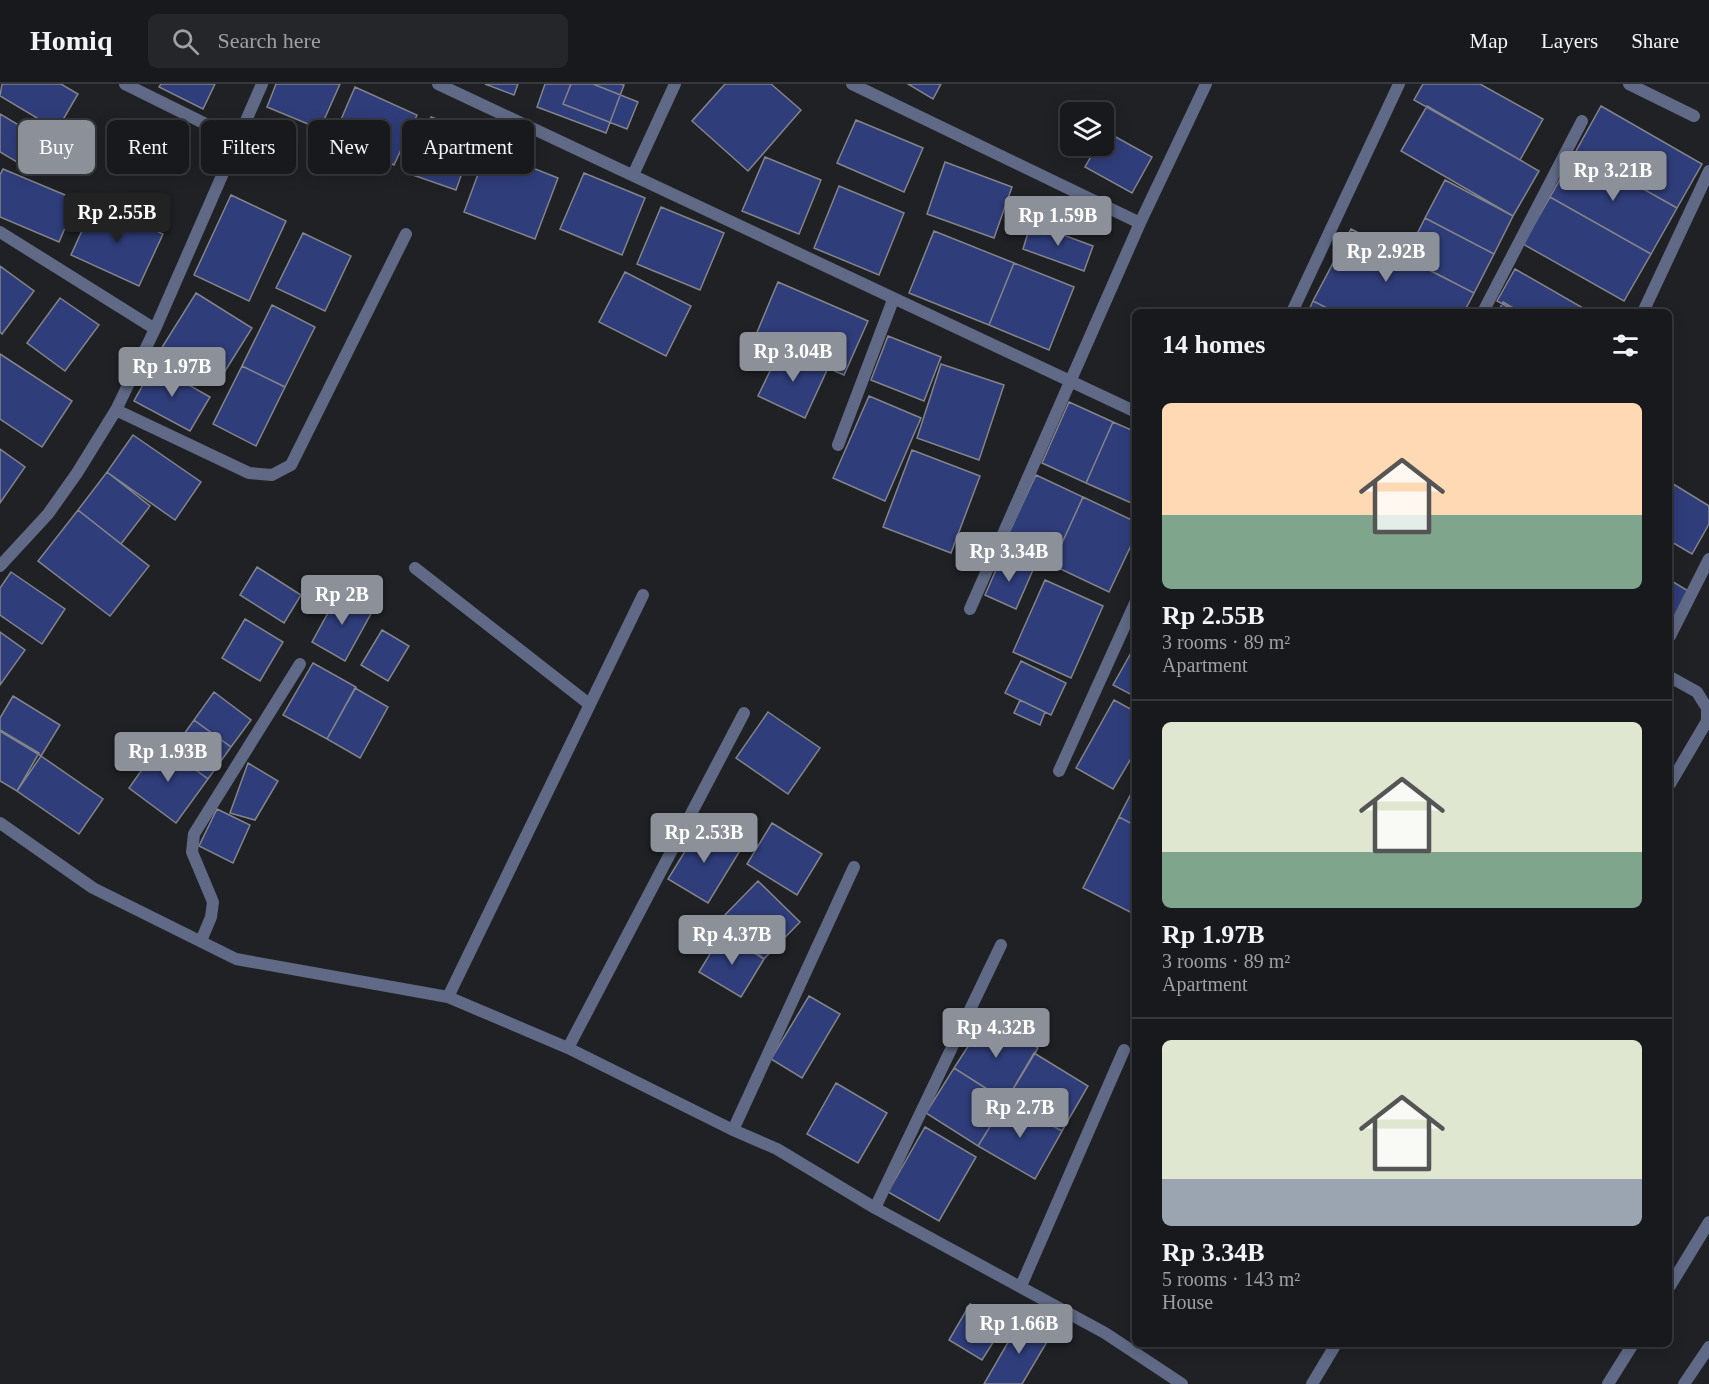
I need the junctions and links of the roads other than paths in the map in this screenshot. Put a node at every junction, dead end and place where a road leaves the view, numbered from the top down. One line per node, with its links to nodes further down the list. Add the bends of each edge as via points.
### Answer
1 (125, 84): 12 (street)
2 (262, 84): 10 (street)
3 (438, 84): 15 (street)
4 (675, 84): 15 (street)
5 (852, 84): 16 (street)
6 (1206, 84): 16 (street)
7 (1399, 84): 20 (street)
8 (1629, 84): 9 (street)
9 (1694, 116)
10 (247, 120)
11 (1582, 121): 21 (street)
12 (201, 122)
13 (1709, 171): 22 (street)
14 (223, 174): 23 (street)
15 (633, 176): 19 (street)
16 (1140, 222): 24 (street)
17 (0, 232): 23 (street)
18 (406, 234): 25 (street, via 291,465 272,475 249,473)
19 (893, 300): 24 (street); 27 (street)
20 (1293, 309)
21 (1485, 309)
22 (1644, 309)
23 (155, 329): 25 (street)
24 (1070, 381): 26 (street); 32 (street)
25 (117, 410): 29 (street, via 48,514)
26 (1132, 410)
27 (838, 445)
28 (1709, 559): 34 (street)
29 (0, 566)
30 (415, 568): 37 (street)
31 (642, 595): 37 (street)
32 (970, 609)
33 (1132, 610): 39 (street)
34 (1672, 632)
35 (300, 664): 43 (street, via 194,834 192,852 213,902)
36 (1672, 678): 40 (street, via 1697,692 1707,708 1707,721)
37 (589, 704): 45 (street)
38 (744, 713): 46 (street)
39 (1059, 771)
40 (1672, 781)
41 (0, 823): 43 (street, via 93,888)
42 (854, 867): 48 (street)
43 (201, 941): 45 (street, via 236,959)
44 (1002, 945): 49 (street)
45 (448, 997): 46 (street)
46 (568, 1048): 48 (street)
47 (1125, 1050): 52 (street)
48 (733, 1130): 49 (street, via 777,1149)
49 (875, 1208): 52 (street)
50 (1709, 1222): 51 (street)
51 (1672, 1283)
52 (1021, 1286): 56 (street, via 1106,1333)
53 (1334, 1347): 57 (street)
54 (1631, 1347): 58 (street)
55 (1709, 1347): 59 (street)
56 (1182, 1384)
57 (1312, 1384)
58 (1608, 1384)
59 (1684, 1384)

